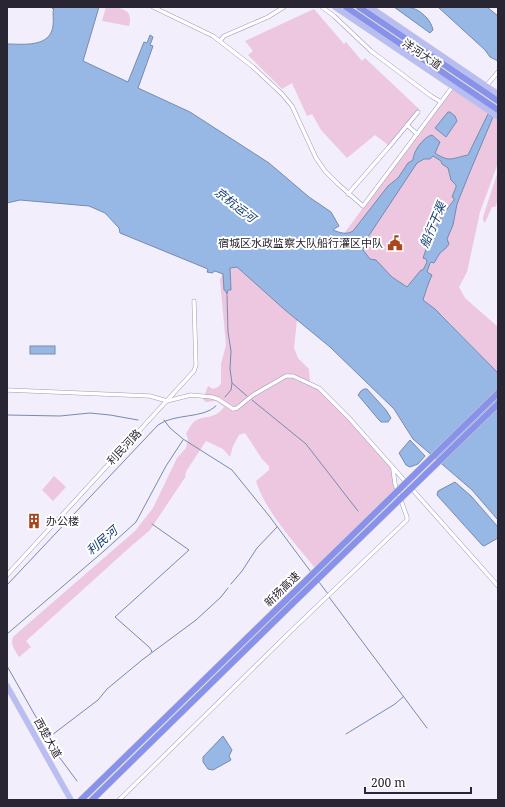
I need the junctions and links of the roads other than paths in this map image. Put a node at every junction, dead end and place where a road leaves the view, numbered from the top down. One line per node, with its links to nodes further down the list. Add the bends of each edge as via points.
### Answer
1 (153, 7): 8 (street)
2 (284, 7): 8 (street, via 224,36)
3 (322, 7): 14 (street, via 371,50)
4 (335, 7): 10 (main road, 洋河大道)
5 (346, 7): 15 (highway, 洋河大道)
6 (359, 7): 13 (highway, 洋河大道)
7 (370, 7): 11 (main road, 洋河大道)
8 (220, 41): 20 (street, via 253,67 289,101 316,158)
9 (497, 73): 11 (street)
10 (453, 86): 14 (street); 17 (main road, 洋河大道)
11 (486, 86): 12 (main road, 洋河大道)
12 (498, 94)
13 (498, 101)
14 (441, 102): 19 (street)
15 (498, 110)
16 (418, 112): 18 (street)
17 (498, 117)
18 (407, 125): 19 (street); 20 (street)
19 (417, 134): 20 (street, via 363,206)
20 (348, 194)
21 (194, 301): 24 (street, 利民河路, via 196,365 194,371)
22 (7, 390): 24 (street, via 150,396)
23 (498, 393): 31 (highway, 新扬高速, bridge)
24 (167, 401): 26 (street, via 191,395 212,397 233,409 286,376 293,376 323,391); 27 (street, 利民河路)
25 (498, 404): 32 (highway, 新扬高速, bridge)
26 (393, 469): 28 (street); 33 (street, via 395,484 407,520)
27 (7, 575)
28 (498, 586)
29 (7, 686): 30 (main road, 西楚大道)
30 (71, 800)
31 (81, 800)
32 (92, 800)
33 (118, 800)

